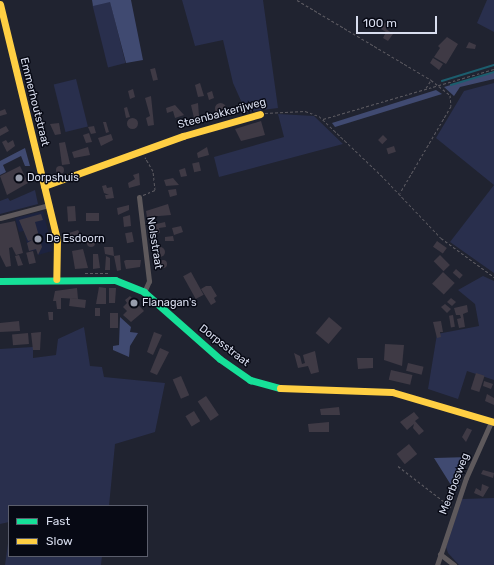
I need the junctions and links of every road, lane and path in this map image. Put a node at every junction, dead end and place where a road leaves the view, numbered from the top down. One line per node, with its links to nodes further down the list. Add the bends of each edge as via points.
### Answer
1 (297, 0): 4 (path)
2 (0, 4): 10 (main road, Emmerhoutstraat)
3 (494, 69): 5 (path)
4 (432, 80): 5 (path); 6 (path)
5 (438, 85): 6 (path); 11 (path, via 450,95 452,106)
6 (426, 88): 8 (path)
7 (260, 114): 8 (path, Steenbakkerijweg, via 305,111); 9 (main road, Steenbakkerijweg)
8 (322, 119): 11 (path, Steenbakkerijweg)
9 (141, 150): 10 (main road, Steenbakkerijweg); 12 (path, via 153,171 155,190)
10 (44, 186): 13 (main road, Emmerhoutstraat)
11 (399, 193): 17 (path, Steenbakkerijweg, via 454,250)
12 (138, 197): 20 (street, Nolsstraat, via 150,281)
13 (49, 205): 14 (street); 18 (main road, Emmerhoutstraat, via 57,240)
14 (0, 218)
15 (114, 274): 16 (path)
16 (79, 275)
17 (494, 277)
18 (56, 280): 19 (main road, Dorpsstraat); 20 (main road, Dorpsstraat, via 115,280)
19 (0, 281)
20 (144, 292): 21 (main road, Dorpsstraat, via 220,359 250,380 284,388 392,392)
21 (492, 422): 23 (street, Meerbosweg)
22 (398, 466): 23 (path)
23 (454, 510): 24 (street, Meerbosweg)
24 (440, 554): 25 (street, Meerbosweg); 26 (street)
25 (437, 565)
26 (454, 565)

